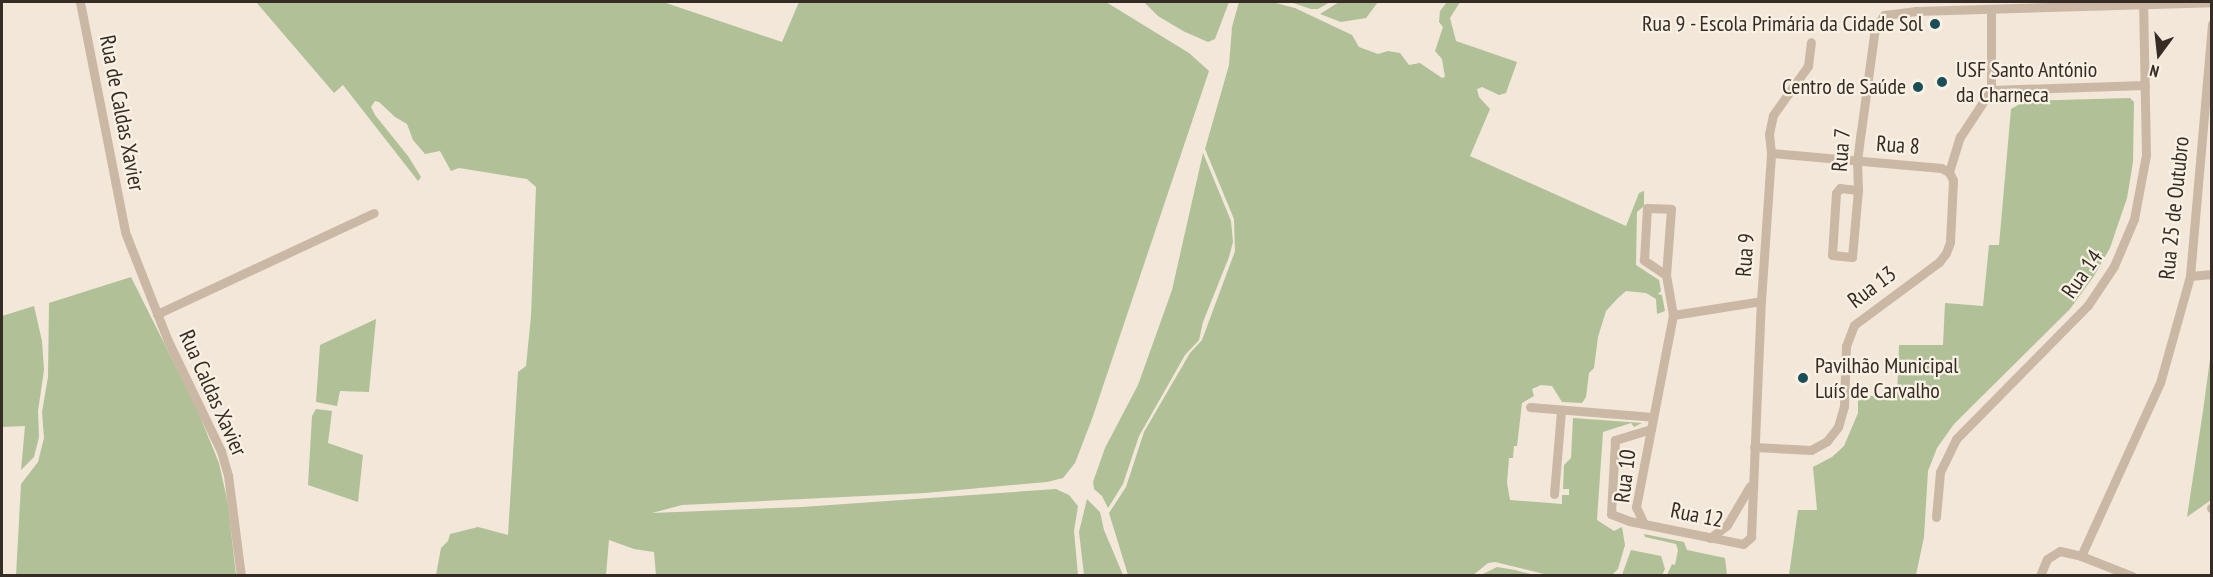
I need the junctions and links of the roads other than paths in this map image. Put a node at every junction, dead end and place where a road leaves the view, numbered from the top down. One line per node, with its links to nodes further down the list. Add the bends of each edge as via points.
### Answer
1 (80, 2): 15 (street, Rua de Caldas Xavier)
2 (2211, 2): 3 (street)
3 (2143, 4): 4 (street); 8 (street, Rua 14)
4 (2027, 5): 5 (street)
5 (1991, 9): 9 (street); 11 (street, Rua 7, via 1889,13 1879,20)
6 (2211, 24): 18 (street, Rua 25 de Outubro)
7 (1811, 42): 10 (street, Rua 9, via 1808,66 1773,115)
8 (2145, 84): 9 (street); 29 (street, Rua 14, via 2146,155 2142,181 2134,219 2114,266 2088,305 1956,439 1940,472)
9 (1991, 90): 12 (street, via 1960,137)
10 (1771, 153): 11 (street, Rua 8); 19 (street, Rua 9)
11 (1857, 162): 12 (street, Rua 8, via 1941,168); 13 (street, Rua 7)
12 (1949, 172): 26 (street, Rua 13, via 1953,180 1946,253 1854,325 1846,346 1844,406 1838,428 1827,441 1811,450)
13 (1858, 190): 13 (street, Rua 7, via 1840,188 1836,193 1832,255 1852,257)
14 (374, 213): 20 (street)
15 (125, 232): 20 (street, Rua Caldas Xavier)
16 (2211, 274): 18 (street)
17 (1666, 275): 17 (street, Rua 10, via 1644,260 1647,208 1671,209); 21 (street, Rua 10)
18 (2190, 276): 33 (street, Rua 25 de Outubro, via 2160,383)
19 (1761, 301): 21 (street); 26 (street, Rua 9)
20 (157, 314): 34 (street, Rua Caldas Xavier, via 224,462)
21 (1673, 315): 24 (street, Rua 10)
22 (1530, 407): 23 (street, Rua 10)
23 (1561, 410): 24 (street, Rua 10); 28 (street)
24 (1653, 417): 25 (street, Rua 10)
25 (1651, 429): 30 (street, Rua 10, via 1636,507); 30 (street, Rua 10, via 1615,440 1611,513)
26 (1754, 447): 27 (street, Rua 9)
27 (1752, 482): 31 (street, Rua 9, via 1727,525); 32 (street, Rua 9, via 1751,537)
28 (1554, 494)
29 (1936, 517)
30 (1644, 524): 31 (street, Rua 12)
31 (1710, 538): 32 (street, Rua 12)
32 (1743, 544)
33 (2081, 556): 35 (street, via 2060,551 2047,560); 36 (street)
34 (241, 576)
35 (2040, 576)
36 (2132, 576)

